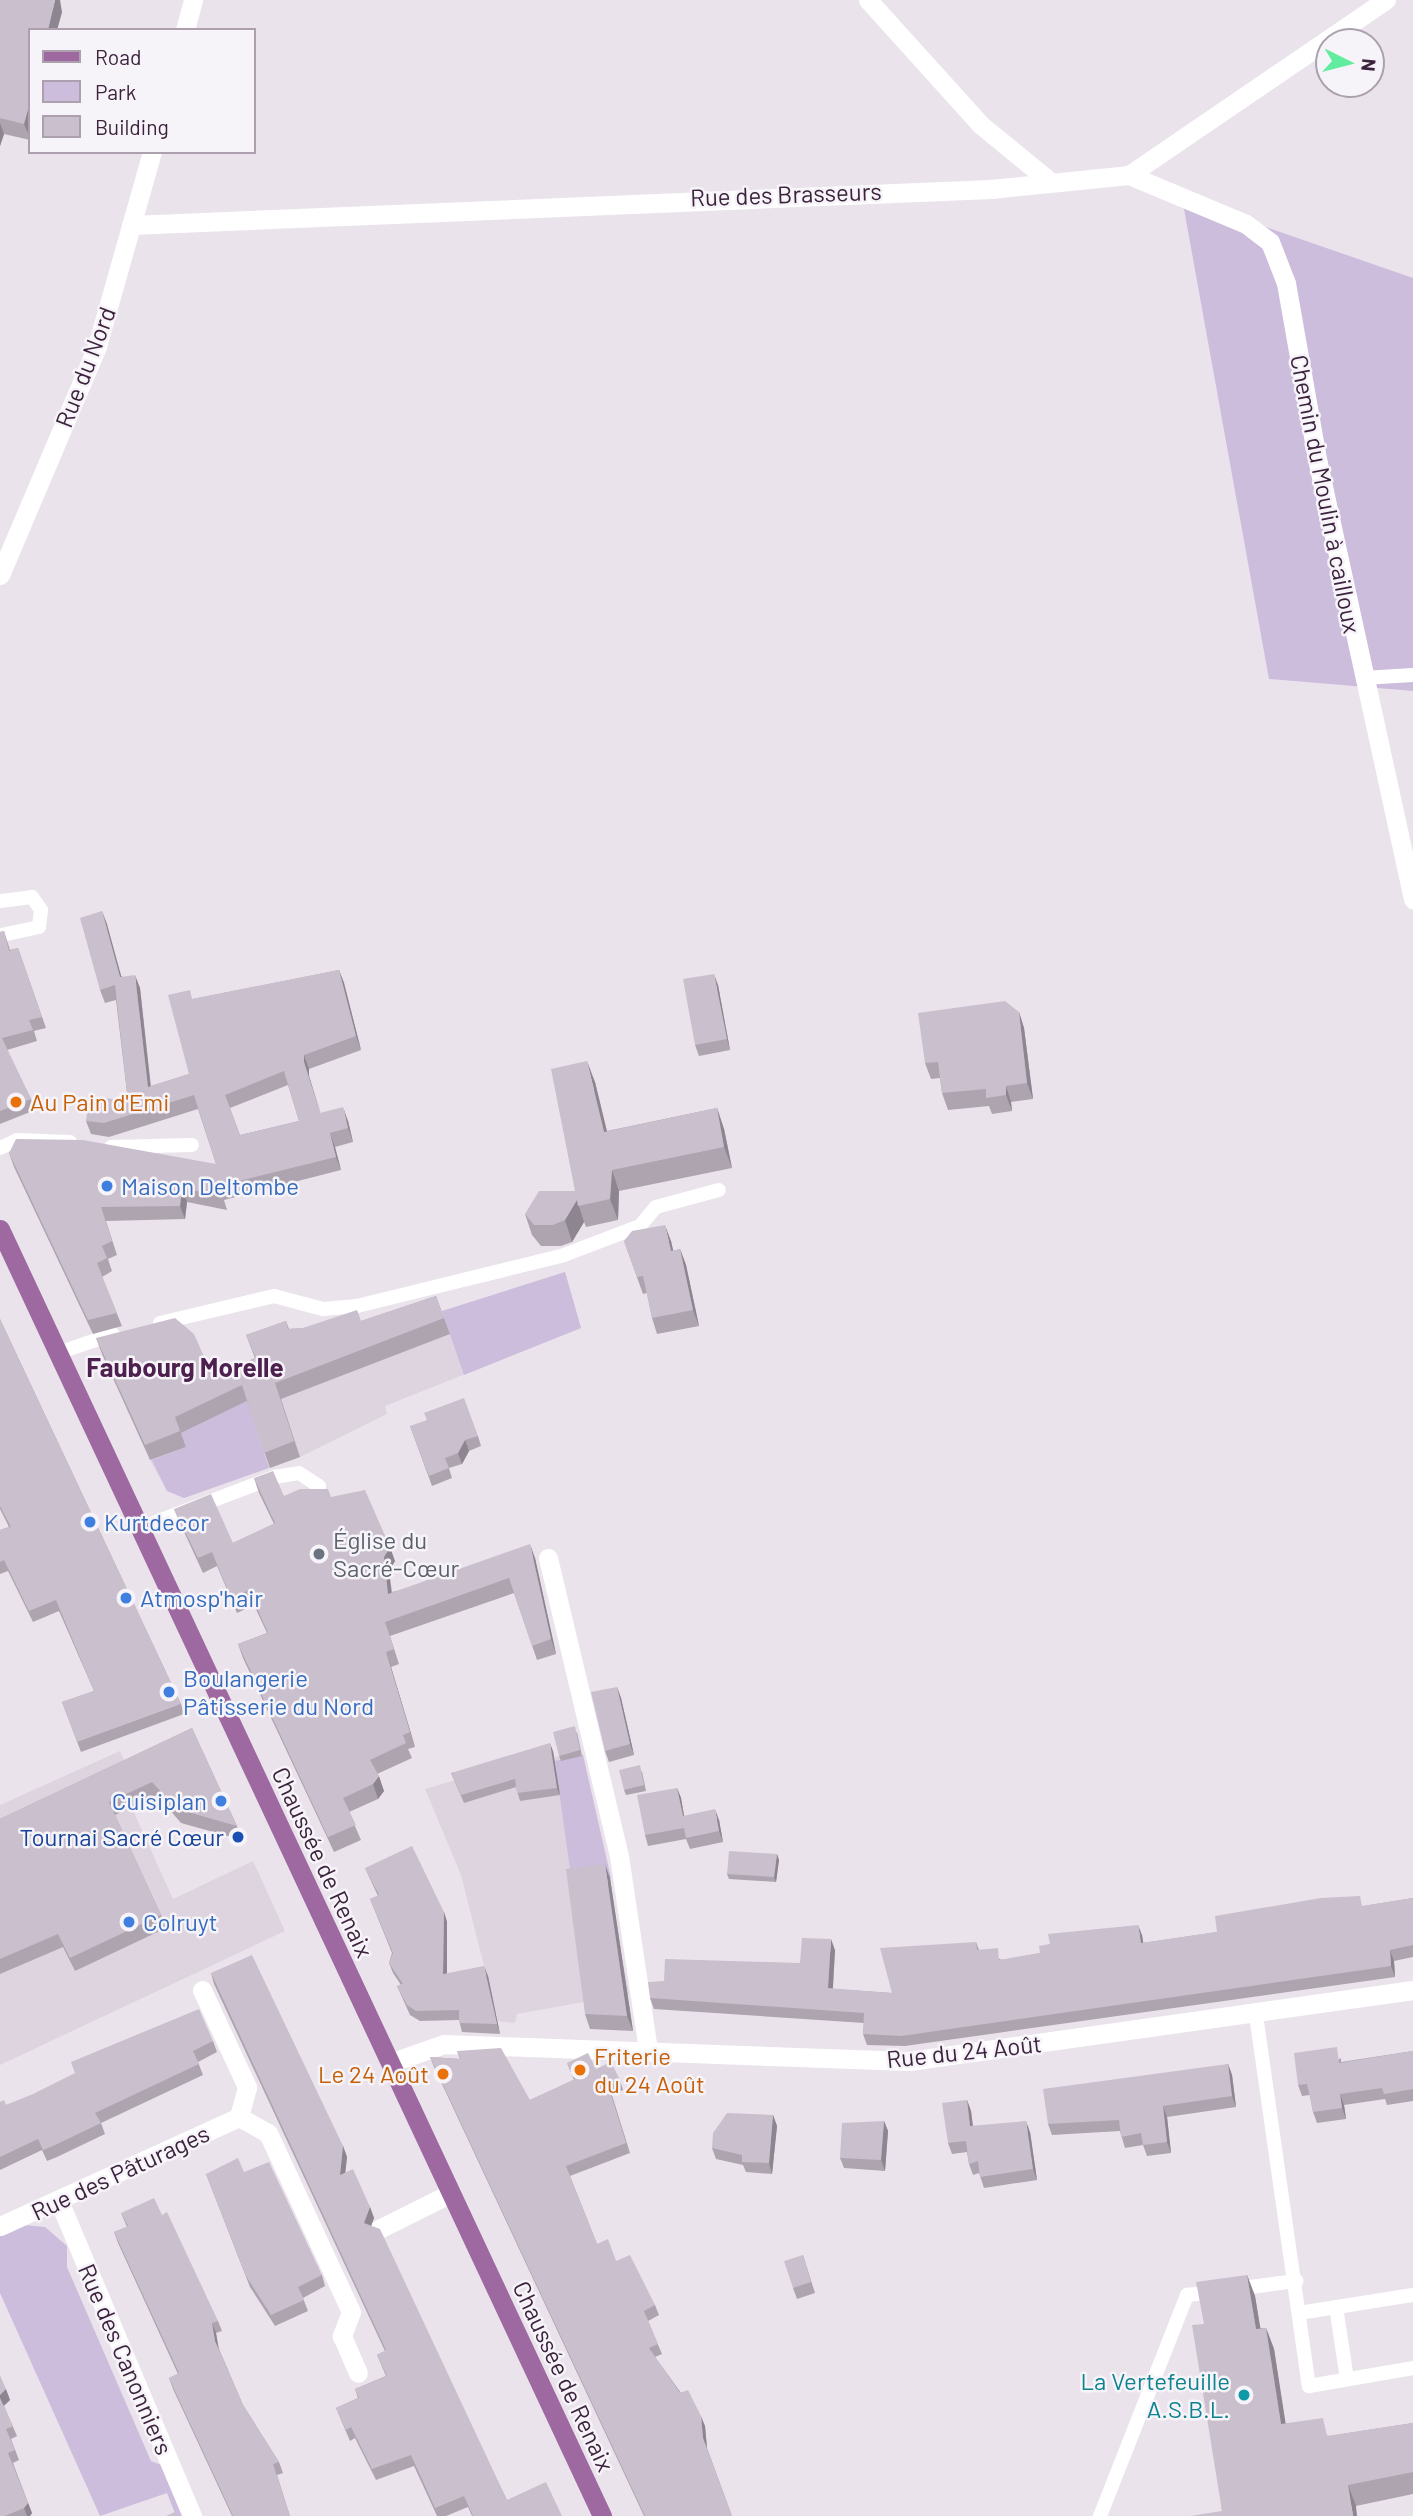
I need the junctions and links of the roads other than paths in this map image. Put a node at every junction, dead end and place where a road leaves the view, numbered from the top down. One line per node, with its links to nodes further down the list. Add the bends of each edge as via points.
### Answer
1 (192, 0): 4 (street)
2 (868, 0): 7 (street, via 981,125)
3 (1386, 0): 6 (street)
4 (185, 28)
5 (151, 154): 8 (street, Rue du Nord)
6 (1129, 174): 7 (street, Rue des Brasseurs); 11 (street, Chemin du Moulin à cailloux, via 1246,224 1270,242 1286,283)
7 (1047, 179): 8 (street, Rue des Brasseurs, via 991,189)
8 (131, 225): 9 (street, Rue du Nord, via 97,346)
9 (0, 575)
10 (1413, 675): 11 (lane)
11 (1363, 678): 12 (street, Chemin du Moulin à cailloux)
12 (1413, 900)
13 (0, 901): 14 (lane, via 32,897 41,910 39,927)
14 (0, 935)
15 (192, 1145): 16 (lane, via 92,1145 43,1139)
16 (0, 1148)
17 (719, 1190): 19 (lane, via 656,1207 640,1226 564,1255 356,1306 323,1309 274,1296 139,1328)
18 (0, 1229): 19 (main road, Chaussée de Renaix)
19 (58, 1353): 21 (main road, Chaussée de Renaix)
20 (319, 1486): 21 (lane, via 299,1473 275,1477)
21 (140, 1528): 27 (main road, Chaussée de Renaix)
22 (548, 1558): 26 (street, via 619,1856)
23 (201, 1990): 28 (street, Rue des Pâturages, via 247,2087)
24 (1413, 1990): 25 (street, Rue du 24 Août)
25 (1256, 2015): 26 (street, Rue du 24 Août, via 909,2061); 33 (lane)
26 (648, 2051): 27 (street, Rue du 24 Août, via 444,2044)
27 (390, 2063): 29 (main road, Chaussée de Renaix)
28 (239, 2117): 30 (street, Rue des Pâturages); 38 (street, Rue des Pâturages, via 268,2133 331,2250 351,2312 342,2336)
29 (451, 2193): 32 (street); 41 (main road, Chaussée de Renaix)
30 (59, 2201): 31 (street, Rue des Pâturages); 40 (street, Rue des Canonniers)
31 (0, 2226)
32 (379, 2229)
33 (1296, 2281): 36 (lane); 42 (lane, via 1187,2295)
34 (1413, 2295): 35 (lane)
35 (1336, 2307): 36 (lane); 39 (lane)
36 (1299, 2314): 39 (lane, via 1309,2386)
37 (1413, 2368): 39 (lane)
38 (358, 2373)
39 (1347, 2379)
40 (192, 2516)
41 (602, 2516)
42 (1100, 2516)

